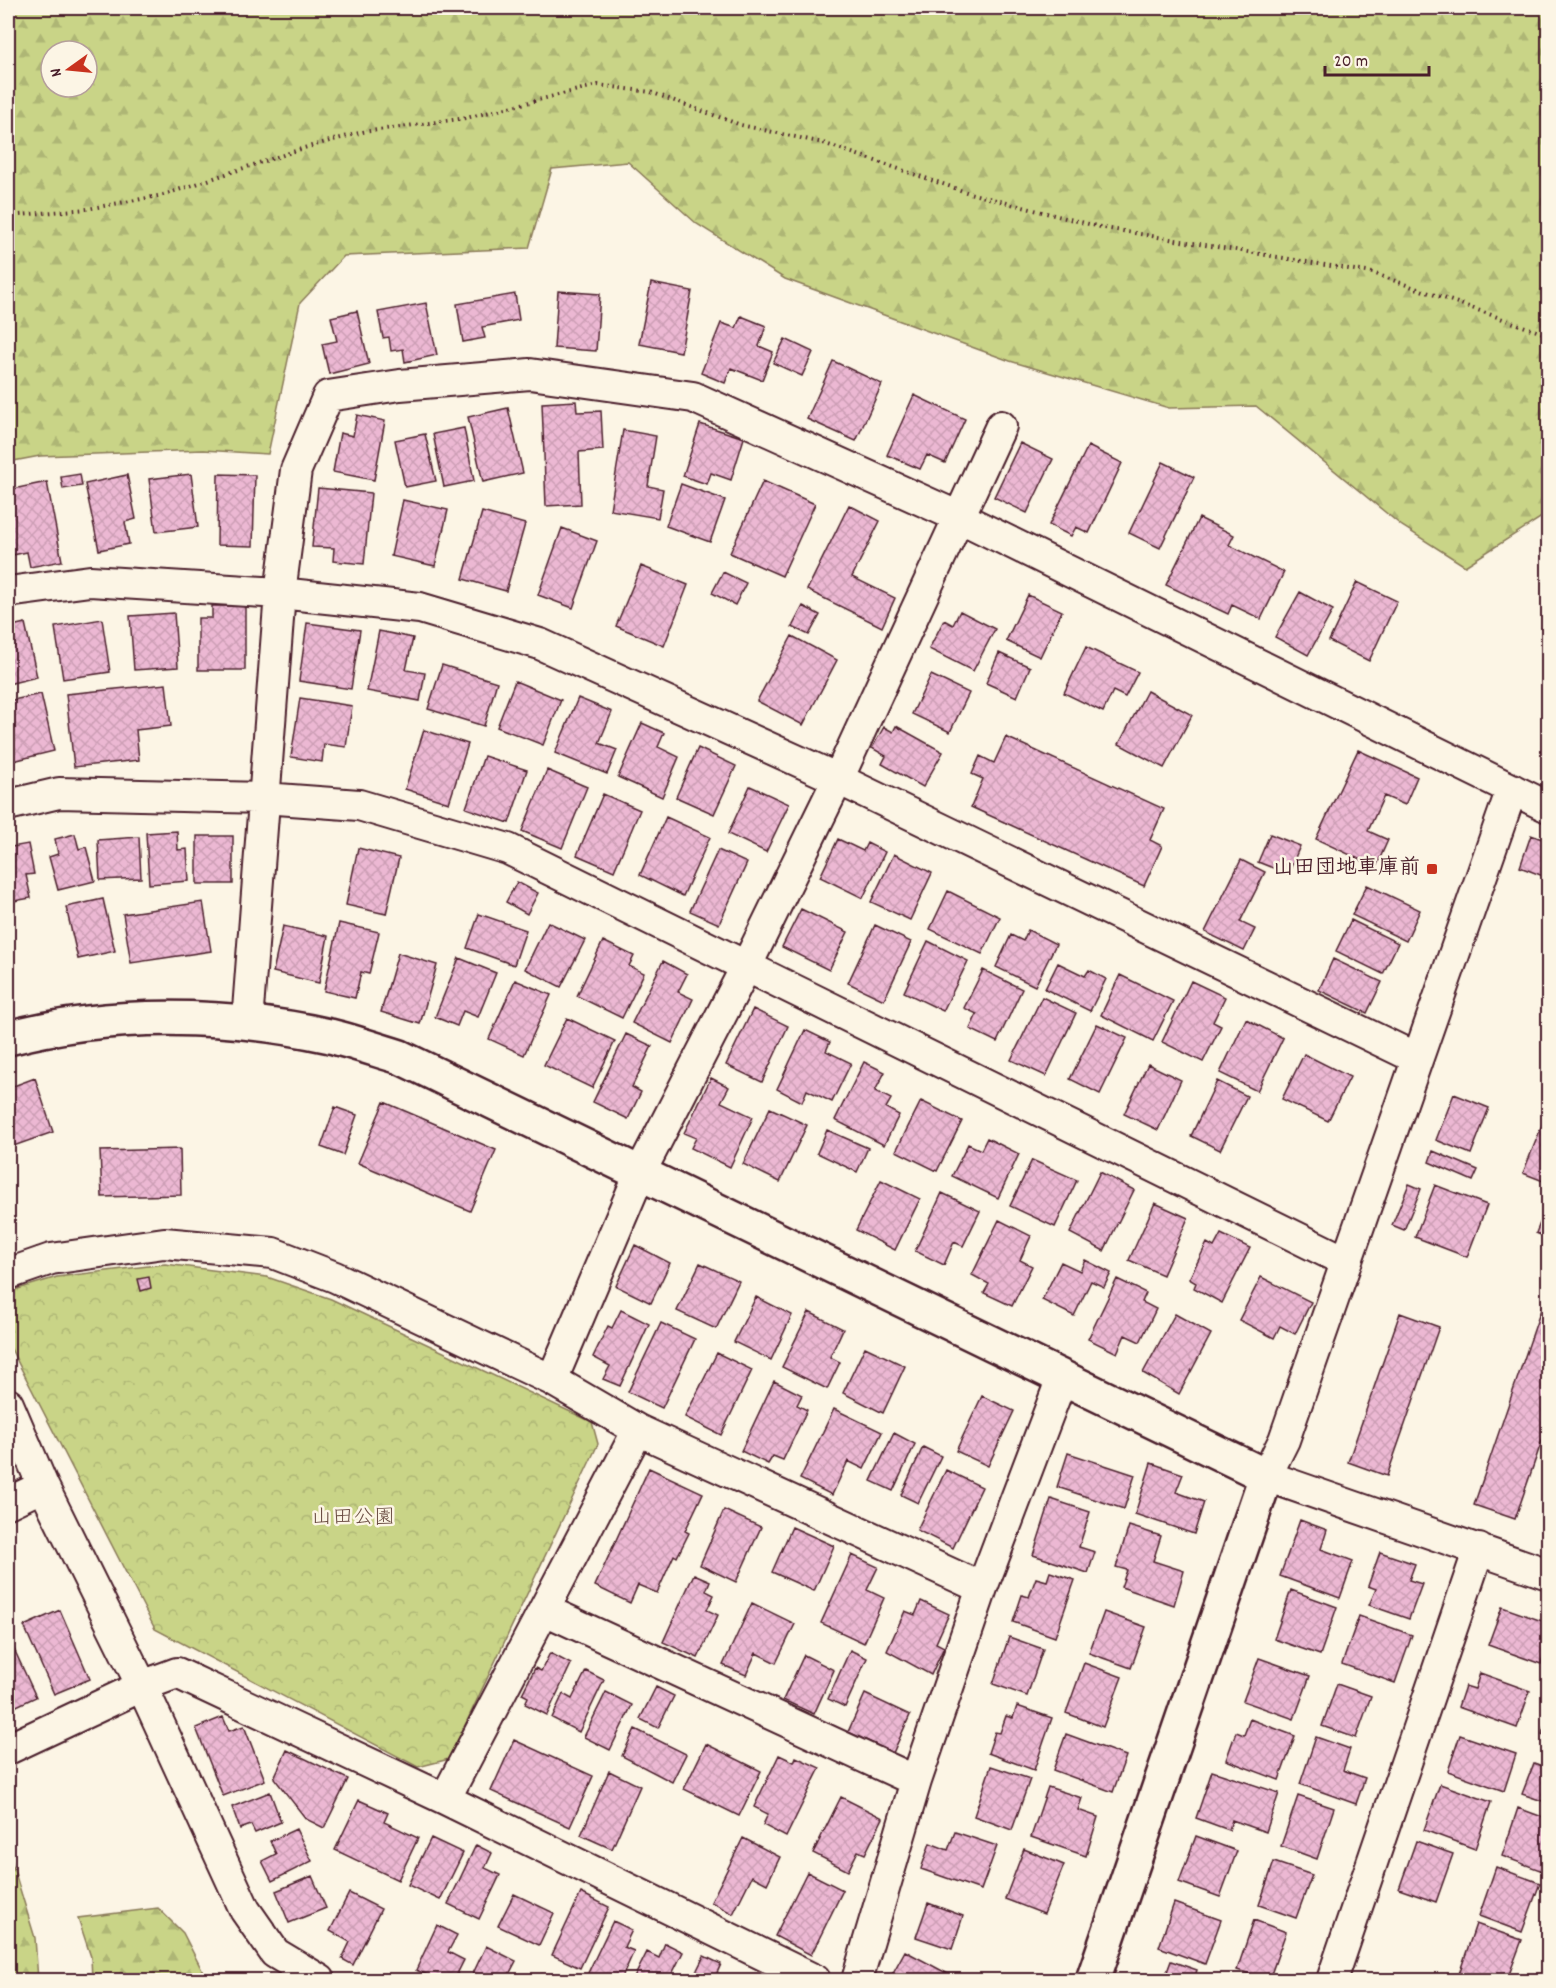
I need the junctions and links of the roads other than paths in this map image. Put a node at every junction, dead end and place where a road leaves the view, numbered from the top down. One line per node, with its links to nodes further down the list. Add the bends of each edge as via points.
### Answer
1 (1001, 426): 2 (street)
2 (959, 517): 4 (street, via 693,397 530,374 400,386 328,396 297,470); 5 (street); 6 (street)
3 (8, 592): 4 (street, via 90,581)
4 (280, 593): 5 (street, via 420,608 540,644); 7 (street)
5 (838, 778): 10 (street); 13 (street)
6 (1512, 789): 9 (street); 13 (street)
7 (264, 798): 8 (street, via 59,793); 10 (street, via 359,805 508,849); 11 (street)
8 (8, 805)
9 (1548, 807)
10 (746, 967): 14 (street); 15 (street)
11 (247, 1023): 12 (street, via 167,1018 97,1020); 14 (street, via 330,1036 400,1057)
12 (8, 1038)
13 (1416, 1058): 15 (street)
14 (640, 1173): 17 (street); 18 (street)
15 (1345, 1261): 21 (street, via 1284,1440)
16 (8, 1274): 18 (street, via 51,1259 164,1243 273,1253 335,1277)
17 (1062, 1378): 21 (street); 26 (street)
18 (552, 1380): 20 (street)
19 (8, 1404): 22 (street)
20 (638, 1430): 26 (street); 27 (street)
21 (1266, 1476): 24 (street); 35 (street)
22 (43, 1486): 23 (street); 28 (street)
23 (8, 1503)
24 (1479, 1549): 25 (street); 36 (street)
25 (1548, 1574)
26 (982, 1588): 30 (street)
27 (544, 1610): 30 (street); 31 (street)
28 (142, 1686): 29 (street); 31 (street, via 177,1673); 32 (street, via 245,1910 275,1953)
29 (8, 1749)
30 (916, 1781): 34 (street)
31 (445, 1799): 33 (street)
32 (320, 1980)
33 (816, 1980)
34 (857, 1980)
35 (1093, 1980)
36 (1332, 1980)

